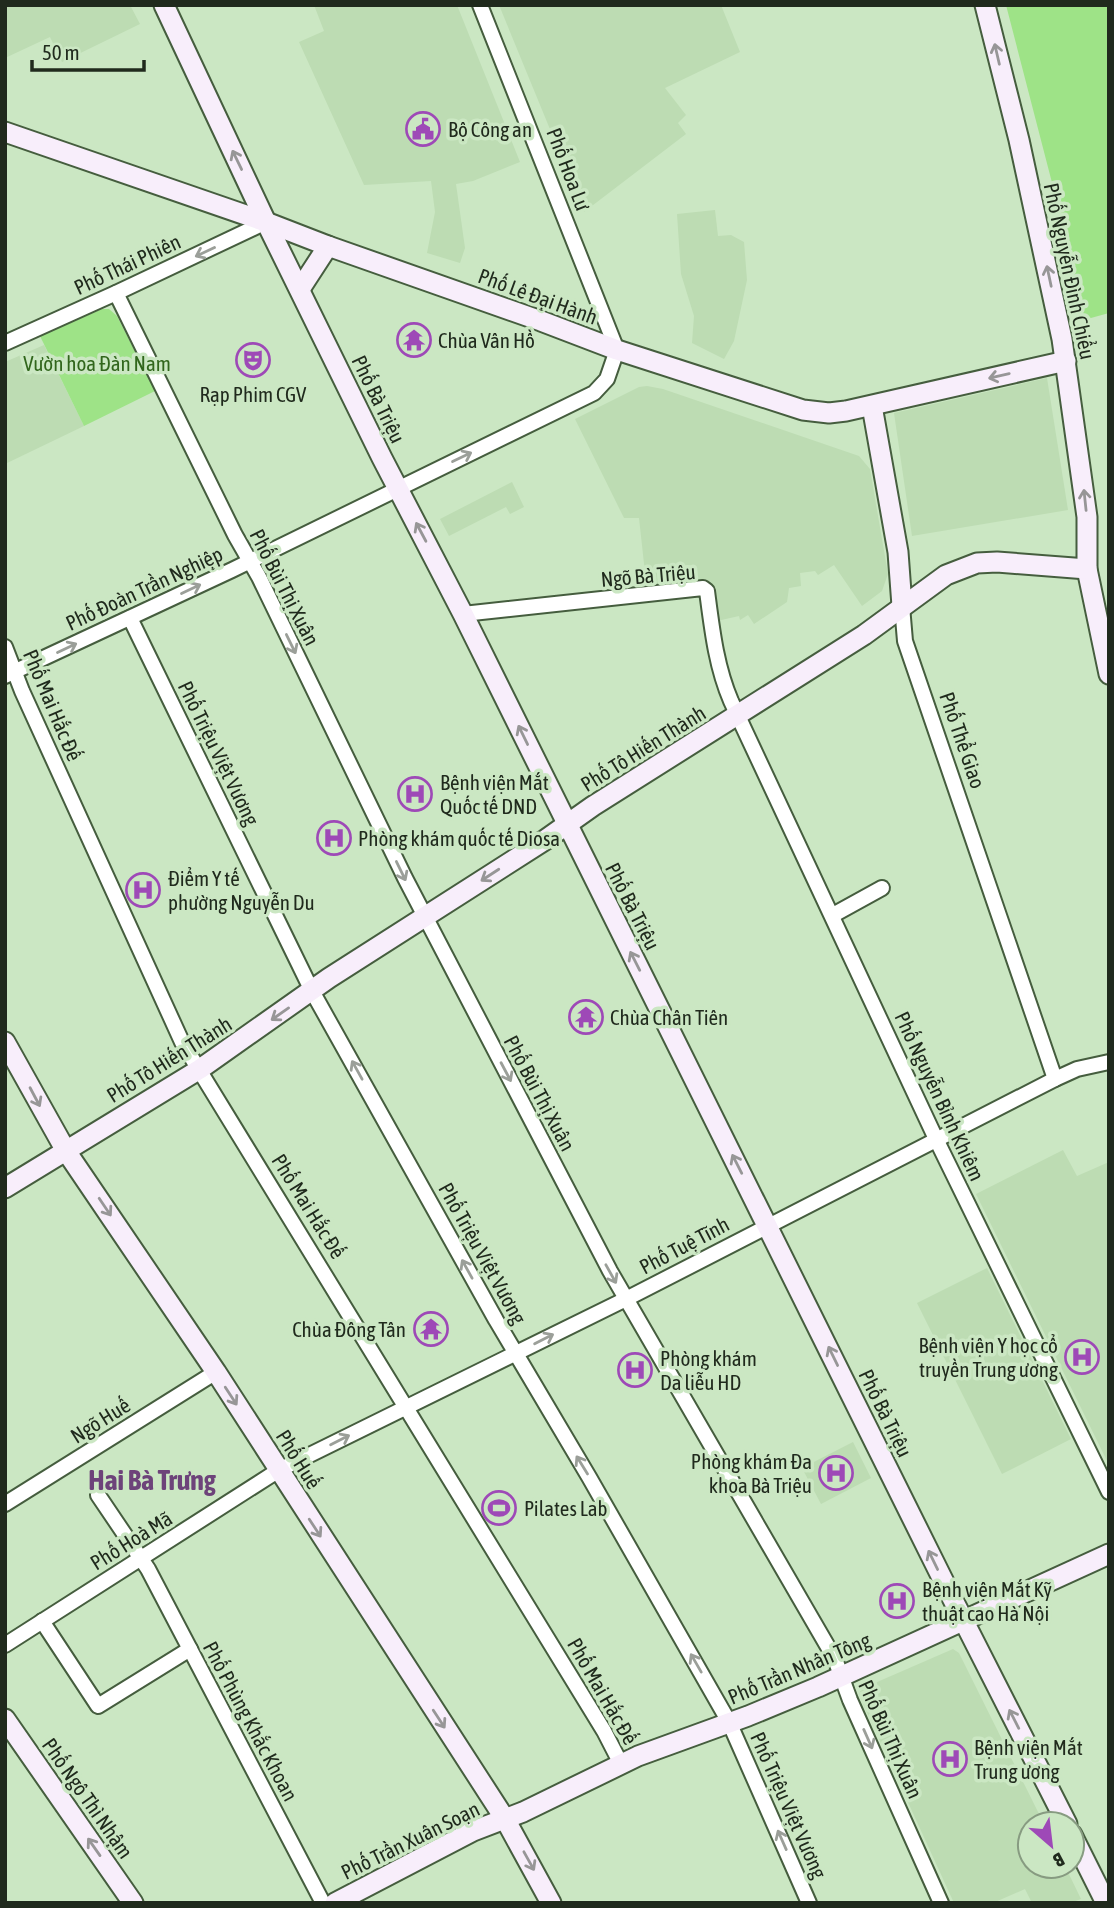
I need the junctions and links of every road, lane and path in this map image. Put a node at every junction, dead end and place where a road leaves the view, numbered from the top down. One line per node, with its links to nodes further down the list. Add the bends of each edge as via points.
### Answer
1 (164, 5): 5 (street, Phố Bà Triệu, one-way to 1)
2 (480, 5): 10 (street, Phố Hoa Lư)
3 (985, 5): 11 (street, Phố Nguyễn Đình Chiểu, one-way to 3)
4 (5, 132): 5 (street, Phố Lê Đại Hành)
5 (266, 222): 6 (street, Phố Lê Đại Hành); 7 (street, Phố Bà Triệu); 8 (street, Phố Thái Phiên, one-way to 8)
6 (328, 246): 7 (street); 10 (street, Phố Lê Đại Hành)
7 (300, 289): 13 (street, Phố Bà Triệu)
8 (116, 293): 9 (street, Phố Thái Phiên); 14 (street, Phố Bùi Thị Xuân)
9 (5, 343)
10 (617, 350): 12 (street, Phố Lê Đại Hành, via 803,410 829,413); 13 (street, Phố Đoàn Trần Nghiệp, one-way to 10, via 594,393 607,379)
11 (1066, 361): 12 (street, Phố Lê Đại Hành, one-way to 12); 15 (street, Phố Nguyễn Đình Chiểu, one-way to 11, via 1087,517)
12 (872, 406): 16 (street, Phố Thể Giao, via 898,552)
13 (398, 489): 14 (street, Phố Đoàn Trần Nghiệp); 17 (street, Phố Bà Triệu, one-way to 13)
14 (250, 561): 18 (street, Phố Đoàn Trần Nghiệp, one-way to 14); 26 (street, Phố Bùi Thị Xuân, one-way to 26)
15 (1087, 569): 16 (street, Phố Tô Hiến Thành, via 977,563 946,575); 21 (street, Phố Nguyễn Đình Chiểu)
16 (902, 606): 22 (street, Phố Tô Hiến Thành); 31 (street, Phố Thể Giao, via 905,641)
17 (463, 614): 22 (street, Ngõ Bà Triệu, via 703,588 722,680); 23 (street, Phố Bà Triệu, one-way to 17)
18 (130, 618): 20 (street, Phố Đoàn Trần Nghiệp, one-way to 18); 27 (street, Phố Triệu Việt Vương)
19 (5, 647): 20 (street, Phố Mai Hắc Đế)
20 (10, 674): 30 (street, Phố Mai Hắc Đế, via 182,1042)
21 (1109, 674)
22 (738, 715): 23 (street, Phố Tô Hiến Thành); 25 (street, Phố Nguyễn Bỉnh Khiêm)
23 (567, 824): 26 (street, Phố Tô Hiến Thành, one-way to 26); 35 (street, Phố Bà Triệu, one-way to 23)
24 (883, 888): 25 (street)
25 (833, 915): 32 (street, Phố Nguyễn Bỉnh Khiêm)
26 (425, 917): 27 (street, Phố Tô Hiến Thành); 36 (street, Phố Bùi Thị Xuân, one-way to 36)
27 (312, 991): 30 (street, Phố Tô Hiến Thành, one-way to 30); 37 (street, Phố Triệu Việt Vương, one-way to 27)
28 (5, 1042): 33 (street, Phố Huế, one-way to 33)
29 (1109, 1062): 31 (street, Phố Tuệ Tĩnh)
30 (200, 1069): 33 (street, Phố Tô Hiến Thành); 39 (street, Phố Mai Hắc Đế)
31 (1055, 1079): 32 (street, Phố Tuệ Tĩnh)
32 (936, 1139): 35 (street, Phố Tuệ Tĩnh); 41 (street, Phố Nguyễn Bỉnh Khiêm)
33 (66, 1151): 34 (street, Phố Tô Hiến Thành); 38 (street, Phố Huế, one-way to 38)
34 (5, 1188)
35 (768, 1226): 36 (street, Phố Tuệ Tĩnh); 47 (street, Phố Bà Triệu, one-way to 35)
36 (626, 1299): 37 (street, Phố Tuệ Tĩnh, one-way to 36); 50 (street, Phố Bùi Thị Xuân, via 835,1659)
37 (516, 1353): 39 (street, Phố Tuệ Tĩnh); 52 (street, Phố Triệu Việt Vương, one-way to 37)
38 (216, 1372): 40 (street, Phố Huế, one-way to 40); 43 (street, Ngõ Huế)
39 (407, 1407): 40 (street, Phố Tuệ Tĩnh, one-way to 39); 53 (street, Phố Mai Hắc Đế)
40 (279, 1470): 45 (street, Phố Hoà Mã); 55 (street, Phố Huế, one-way to 55)
41 (1109, 1492)
42 (98, 1495): 45 (street, Phố Phùng Khắc Khoan)
43 (5, 1504)
44 (1109, 1554): 47 (street, Phố Trần Nhân Tông)
45 (140, 1559): 46 (street, Phố Hoà Mã); 49 (street, Phố Phùng Khắc Khoan)
46 (42, 1620): 48 (street, Phố Hoà Mã); 49 (street, via 98,1706)
47 (964, 1621): 50 (street, Phố Trần Nhân Tông); 54 (street, Phố Bà Triệu, one-way to 47)
48 (5, 1645)
49 (190, 1649): 58 (street, Phố Phùng Khắc Khoan)
50 (840, 1677): 52 (street, Phố Trần Nhân Tông); 62 (street, Phố Bùi Thị Xuân, one-way to 62)
51 (5, 1719): 57 (street, Phố Ngô Thì Nhậm, one-way to 51)
52 (729, 1722): 53 (street, Phố Trần Nhân Tông); 61 (street, Phố Triệu Việt Vương, one-way to 52)
53 (621, 1763): 55 (street, Phố Trần Nhân Tông)
54 (1060, 1810)
55 (505, 1819): 59 (street, Phố Trần Xuân Soạn, via 472,1831); 60 (street, Phố Huế, one-way to 60)
56 (1086, 1863): 63 (street)
57 (132, 1903)
58 (323, 1903)
59 (335, 1903)
60 (551, 1903)
61 (809, 1903)
62 (941, 1903)
63 (1106, 1903)

